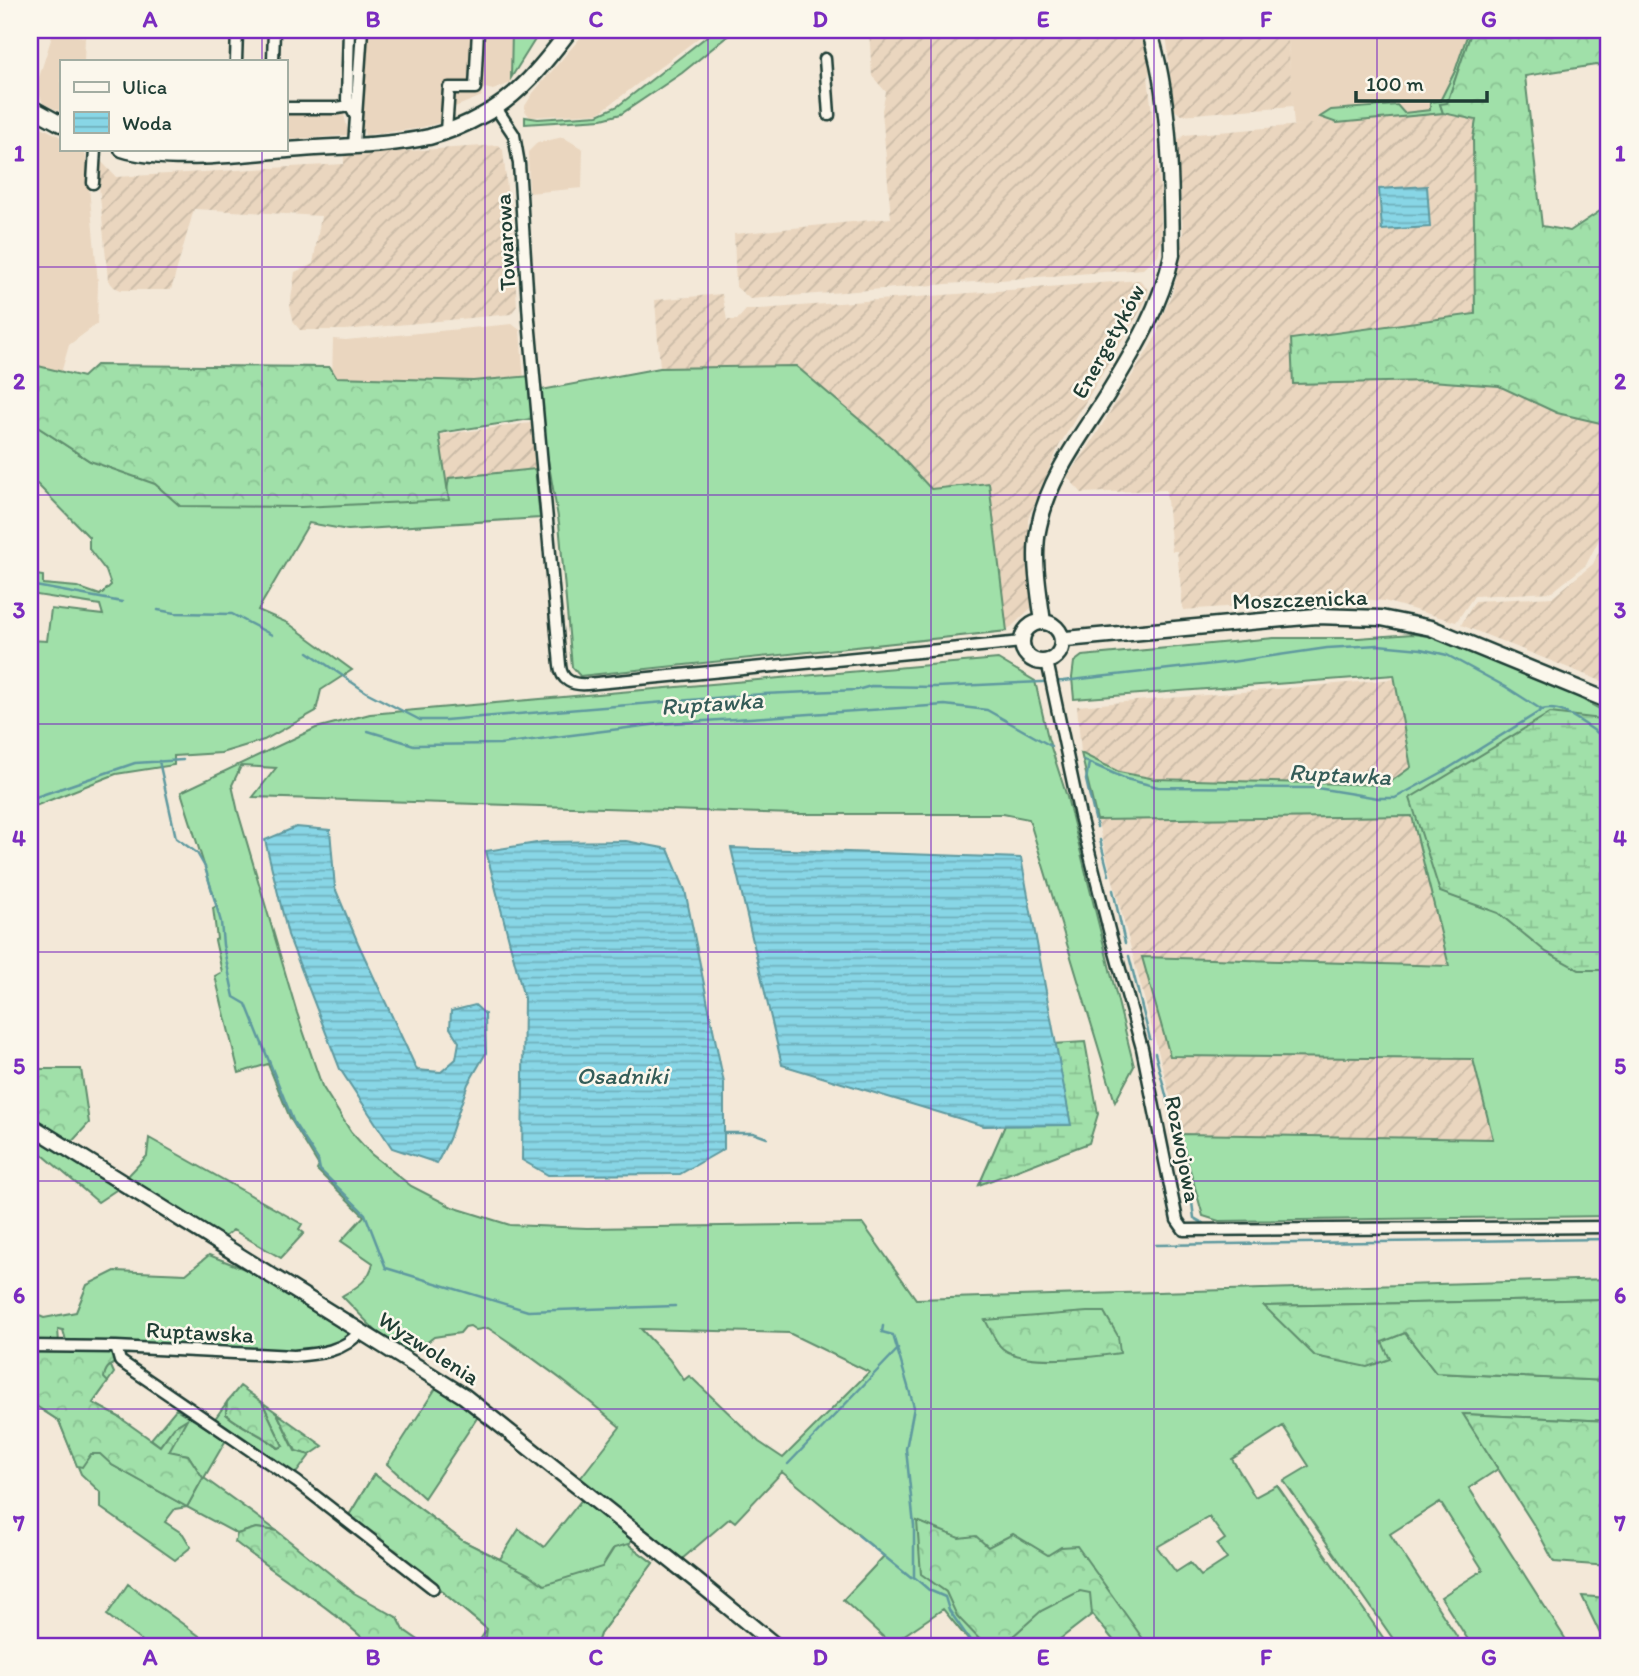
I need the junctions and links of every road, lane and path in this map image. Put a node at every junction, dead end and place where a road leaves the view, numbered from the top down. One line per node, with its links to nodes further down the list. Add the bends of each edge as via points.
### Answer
1 (237, 30): 9 (street)
2 (274, 30): 10 (street)
3 (349, 30): 11 (street)
4 (362, 30): 16 (street)
5 (478, 30): 18 (street, via 475,88 449,88)
6 (570, 30): 14 (street, via 536,72)
7 (1149, 30): 25 (street, Energetyków, via 1164,100 1172,255 1152,317 1067,456 1044,506 1037,568)
8 (825, 59): 15 (street)
9 (236, 60)
10 (273, 60)
11 (349, 106): 13 (street); 16 (street)
12 (30, 107): 17 (street)
13 (287, 108)
14 (496, 108): 18 (street); 26 (street, Towarowa, via 518,151 560,665 568,681 577,685)
15 (830, 115)
16 (356, 117): 19 (street)
17 (60, 123)
18 (446, 131): 19 (street)
19 (354, 145): 20 (street)
20 (287, 149)
21 (95, 150): 24 (street)
22 (126, 150): 23 (street, via 171,156)
23 (271, 150)
24 (93, 183)
25 (1042, 622): 26 (street, via 1031,625); 27 (street, via 1054,626)
26 (1023, 642): 28 (street, via 1026,653)
27 (1062, 642): 28 (street); 29 (street, Moszczenicka, via 1316,616 1381,618 1432,628)
28 (1048, 667): 31 (street, Rozwojowa, via 1107,921 1142,1048 1177,1220 1184,1230)
29 (1609, 701)
30 (30, 1125): 32 (street, Wyzwolenia)
31 (1609, 1227)
32 (360, 1331): 34 (street, Ruptawska, via 348,1345 293,1356); 36 (street, Wyzwolenia, via 464,1395)
33 (30, 1346): 34 (street, Ruptawska)
34 (116, 1347): 35 (street, via 120,1361 297,1482)
35 (433, 1588)
36 (776, 1646)

